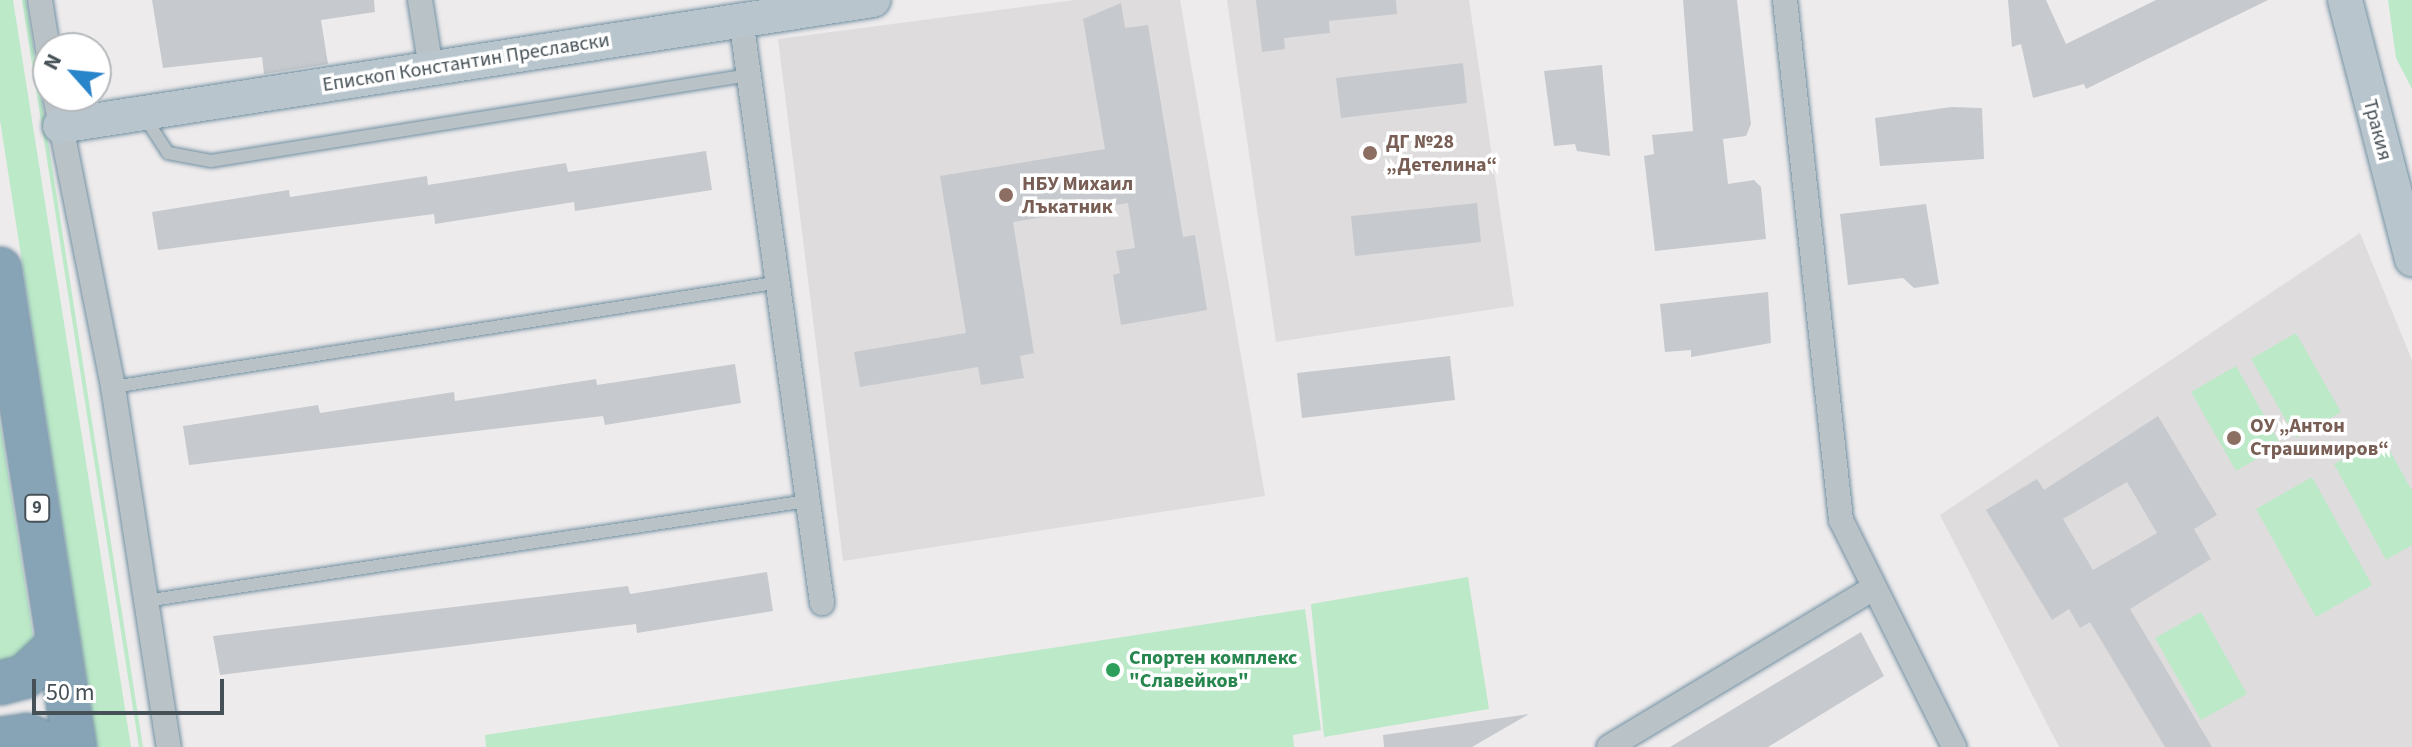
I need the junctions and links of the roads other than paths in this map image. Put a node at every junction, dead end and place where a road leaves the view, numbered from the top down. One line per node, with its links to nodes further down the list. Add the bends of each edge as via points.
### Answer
1 (40, 0): 7 (street)
2 (420, 0): 8 (street)
3 (873, 0): 6 (street, Епископ Константин Преславски)
4 (1785, 0): 18 (street, via 1841,520)
5 (2345, 0): 13 (street, Тракия)
6 (741, 19): 8 (street, Епископ Константин Преславски); 9 (street)
7 (45, 32)
8 (431, 69): 12 (street, Епископ Константин Преславски)
9 (749, 75): 12 (lane, via 211,161 168,153); 15 (street)
10 (57, 112): 16 (street)
11 (100, 112): 12 (street, Епископ Константин Преславски)
12 (143, 113)
13 (2412, 260)
14 (0, 269): 21 (highway, 9)
15 (774, 283): 16 (lane); 17 (street)
16 (113, 387): 19 (street)
17 (807, 501): 19 (lane); 20 (street)
18 (1874, 588): 27 (street); 28 (street)
19 (143, 601): 26 (street)
20 (822, 603)
21 (59, 644): 22 (highway, via 24,677); 25 (highway, 9)
22 (0, 683)
23 (0, 739): 24 (highway, via 27,735)
24 (54, 747)
25 (75, 747)
26 (169, 747)
27 (1609, 747)
28 (1954, 747)

